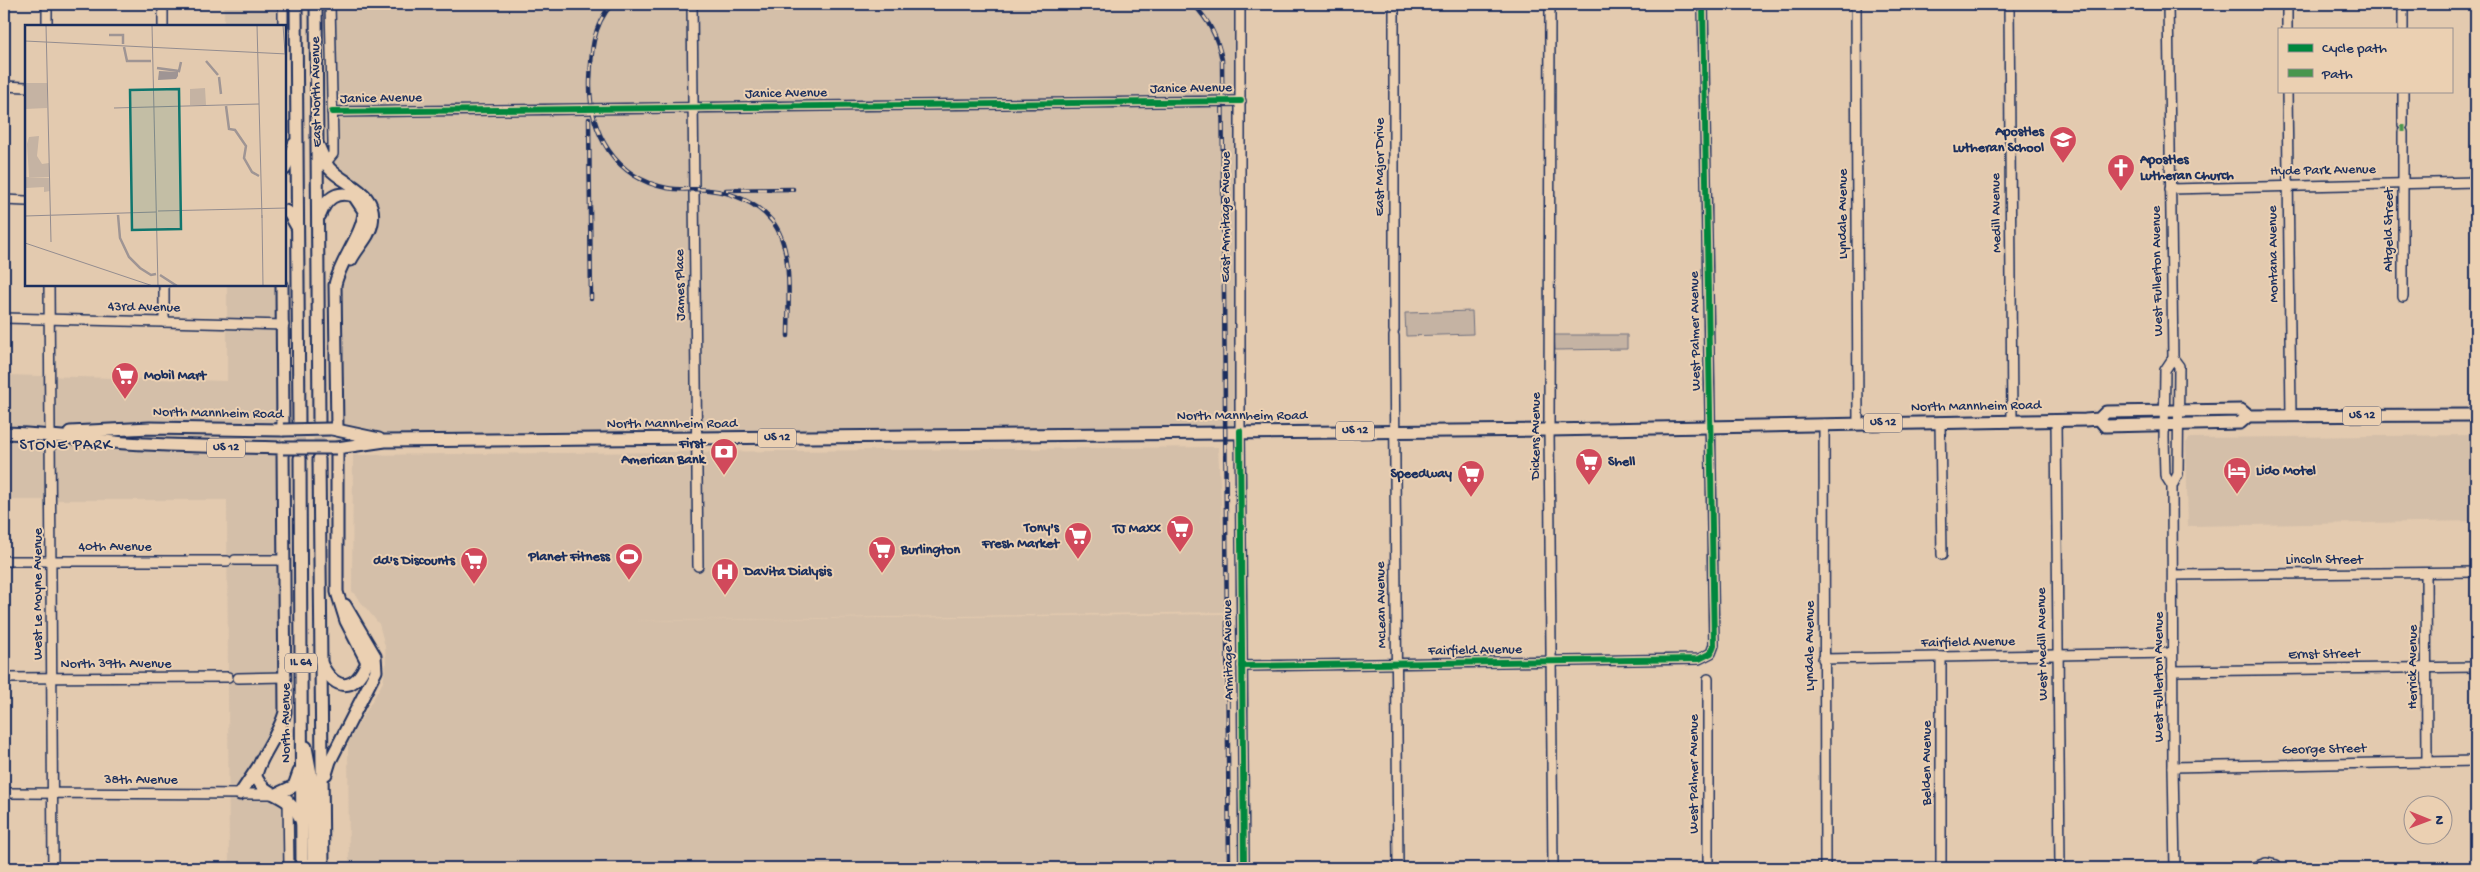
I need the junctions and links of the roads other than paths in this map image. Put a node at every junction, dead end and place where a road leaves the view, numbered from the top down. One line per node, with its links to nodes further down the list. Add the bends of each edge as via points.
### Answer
1 (47, 4): 17 (street)
2 (163, 4): 18 (street)
3 (282, 4): 19 (street)
4 (296, 4): 29 (main road, East North Avenue)
5 (316, 4): 30 (main road, East North Avenue)
6 (330, 4): 28 (street, East North Avenue)
7 (692, 4): 27 (street, James Place)
8 (1240, 4): 26 (street, East Armitage Avenue)
9 (1394, 4): 74 (street, East Major Drive)
10 (1550, 4): 72 (street, Dickens Avenue)
11 (1703, 4): 68 (street, West Palmer Avenue)
12 (1856, 4): 66 (street, Lyndale Avenue)
13 (2009, 4): 61 (street, Medill Avenue)
14 (2168, 4): 38 (street, West Fullerton Avenue)
15 (2287, 4): 20 (street)
16 (2403, 4): 21 (street)
17 (47, 25)
18 (164, 25)
19 (283, 25)
20 (2287, 28)
21 (2403, 28)
22 (4, 86): 23 (street)
23 (25, 87)
24 (2287, 92): 37 (street, Montana Avenue)
25 (2403, 92): 36 (street, Altgeld Street)
26 (1241, 101): 27 (street, Janice Avenue); 73 (street, East Armitage Avenue)
27 (693, 108): 28 (street, Janice Avenue); 77 (street, James Place)
28 (332, 112): 31 (street, East North Avenue, via 333,154)
29 (297, 130): 32 (main road); 34 (main road, East North Avenue)
30 (317, 138): 31 (main road); 33 (main road, East North Avenue)
31 (326, 162): 33 (street, East North Avenue); 48 (main road, via 366,196 372,213 368,234 344,272)
32 (286, 163): 34 (street)
33 (318, 179): 42 (main road)
34 (298, 180): 43 (main road, East North Avenue)
35 (2476, 182): 36 (street, Hyde Park Avenue)
36 (2403, 184): 37 (street, Hyde Park Avenue); 47 (street, Altgeld Street)
37 (2286, 185): 38 (street, Hyde Park Avenue); 58 (street, Montana Avenue)
38 (2170, 189): 53 (street, West Fullerton Avenue)
39 (4, 200): 40 (street)
40 (25, 201)
41 (286, 211): 43 (main road)
42 (318, 219): 48 (main road, via 330,198 343,193 354,196 364,212 361,227 338,270); 63 (main road)
43 (298, 230): 62 (main road, East North Avenue)
44 (49, 286): 50 (street, West Le Moyne Avenue)
45 (164, 286): 51 (street)
46 (282, 286): 52 (main road)
47 (2403, 297)
48 (335, 301): 70 (main road)
49 (4, 318): 50 (street, 43rd Avenue)
50 (50, 319): 51 (street, 43rd Avenue); 76 (street, West Le Moyne Avenue)
51 (164, 322): 52 (street, 43rd Avenue)
52 (284, 325): 71 (main road)
53 (2173, 358): 54 (street, West Fullerton Avenue, via 2165,370); 55 (street, West Fullerton Avenue, via 2179,366)
54 (2165, 411): 55 (main road, North Mannheim Road / US 12); 60 (main road, North Mannheim Road / US 12, via 2106,412); 69 (street, West Fullerton Avenue)
55 (2178, 411): 57 (main road, North Mannheim Road / US 12, via 2241,410); 67 (street, West Fullerton Avenue)
56 (2476, 415): 58 (main road, North Mannheim Road / US 12)
57 (2248, 416): 58 (main road, North Mannheim Road / US 12); 67 (main road, North Mannheim Road / US 12, via 2240,423)
58 (2291, 416)
59 (2056, 420): 60 (main road, North Mannheim Road / US 12); 61 (main road, North Mannheim Road / US 12); 94 (street, West Medill Avenue)
60 (2099, 420): 69 (main road, North Mannheim Road / US 12, via 2106,426)
61 (2012, 421): 64 (main road, North Mannheim Road / US 12)
62 (299, 422)
63 (319, 422)
64 (1940, 422): 66 (main road, North Mannheim Road / US 12); 84 (street)
65 (1824, 424): 66 (main road, North Mannheim Road / US 12); 68 (main road, North Mannheim Road / US 12); 97 (street, Lyndale Avenue)
66 (1858, 424)
67 (2178, 425): 69 (main road, North Mannheim Road / US 12); 83 (street, West Fullerton Avenue, via 2178,474)
68 (1710, 426): 72 (main road, North Mannheim Road / US 12); 95 (street, West Palmer Avenue, via 1714,645)
69 (2165, 426): 83 (street, West Fullerton Avenue, via 2165,475)
70 (337, 429): 71 (main road, North Mannheim Road / US 12, bridge); 78 (main road, North Mannheim Road / US 12)
71 (283, 430): 76 (main road, North Mannheim Road / US 12, via 150,428)
72 (1549, 430): 74 (main road, North Mannheim Road / US 12); 98 (street, Dickens Avenue)
73 (1240, 431): 74 (main road, North Mannheim Road / US 12); 77 (main road, North Mannheim Road / US 12); 101 (street, Armitage Avenue)
74 (1394, 431): 100 (street, McLean Avenue)
75 (4, 433): 76 (main road, North Mannheim Road / US 12)
76 (50, 434): 79 (main road, North Mannheim Road / US 12, via 170,446); 87 (street, West Le Moyne Avenue)
77 (697, 439): 78 (main road, North Mannheim Road / US 12); 88 (street, James Place)
78 (385, 441): 80 (main road, North Mannheim Road / US 12)
79 (283, 448): 80 (main road, North Mannheim Road / US 12, bridge); 85 (main road)
80 (337, 448): 92 (main road)
81 (300, 458): 111 (main road, North Avenue / IL 64)
82 (319, 459): 99 (main road, IL 64)
83 (2172, 486): 91 (street, West Fullerton Avenue)
84 (1942, 555)
85 (283, 560): 87 (street, 40th Avenue); 106 (main road)
86 (4, 561): 87 (street, 40th Avenue)
87 (51, 561): 108 (street, West Le Moyne Avenue)
88 (698, 566)
89 (2476, 572): 90 (street, Lincoln Street)
90 (2426, 573): 91 (street, Lincoln Street); 103 (street, Herrick Avenue)
91 (2173, 575): 93 (street, West Fullerton Avenue)
92 (338, 592): 99 (main road, via 346,622 367,662 361,677 348,685 336,684); 117 (main road, via 375,656 376,672 330,761)
93 (2172, 653): 94 (street, Fairfield Avenue); 104 (street, West Fullerton Avenue)
94 (2057, 655): 96 (street, Fairfield Avenue); 134 (street, West Medill Avenue)
95 (1708, 656): 98 (street, Fairfield Avenue, via 1699,659)
96 (1941, 657): 97 (street, Fairfield Avenue); 133 (street, Belden Avenue)
97 (1824, 659): 132 (street, Lyndale Avenue)
98 (1551, 662): 100 (street, Fairfield Avenue); 130 (street, Dickens Avenue)
99 (322, 663): 117 (main road, IL 64)
100 (1396, 664): 101 (street, Fairfield Avenue); 129 (street, McLean Avenue)
101 (1242, 666): 128 (street, Armitage Avenue)
102 (2476, 667): 103 (street, Ernst Street)
103 (2426, 668): 104 (street, Ernst Street); 113 (street, Herrick Avenue)
104 (2172, 671): 116 (street, West Fullerton Avenue)
105 (228, 677): 108 (street, North 39th Avenue)
106 (286, 677): 109 (street); 114 (main road, via 282,723)
107 (4, 678): 108 (street, North 39th Avenue)
108 (52, 678): 119 (street, West Le Moyne Avenue)
109 (238, 678)
110 (1708, 679): 131 (street, West Palmer Avenue)
111 (301, 723): 115 (main road, North Avenue / IL 64); 126 (main road, via 312,779)
112 (2476, 761): 113 (street, George Street)
113 (2427, 762): 116 (street, George Street)
114 (260, 763): 120 (main road); 121 (main road, via 256,772 260,784 264,789)
115 (301, 766): 121 (main road, via 294,786); 122 (main road, North Avenue / IL 64)
116 (2172, 767): 135 (street, West Fullerton Avenue)
117 (322, 785): 127 (main road, IL 64)
118 (4, 794): 119 (street, 38th Avenue)
119 (53, 794): 120 (street, 38th Avenue); 123 (street, West Le Moyne Avenue)
120 (240, 794): 121 (street, 38th Avenue)
121 (285, 795): 122 (main road); 124 (street)
122 (302, 823): 125 (main road, North Avenue / IL 64)
123 (53, 868)
124 (289, 868)
125 (302, 868)
126 (313, 868)
127 (323, 868)
128 (1244, 868)
129 (1398, 868)
130 (1553, 868)
131 (1708, 868)
132 (1825, 868)
133 (1941, 868)
134 (2060, 868)
135 (2175, 868)
136 (2252, 868): 137 (street, via 2266,863)
137 (2277, 868)

